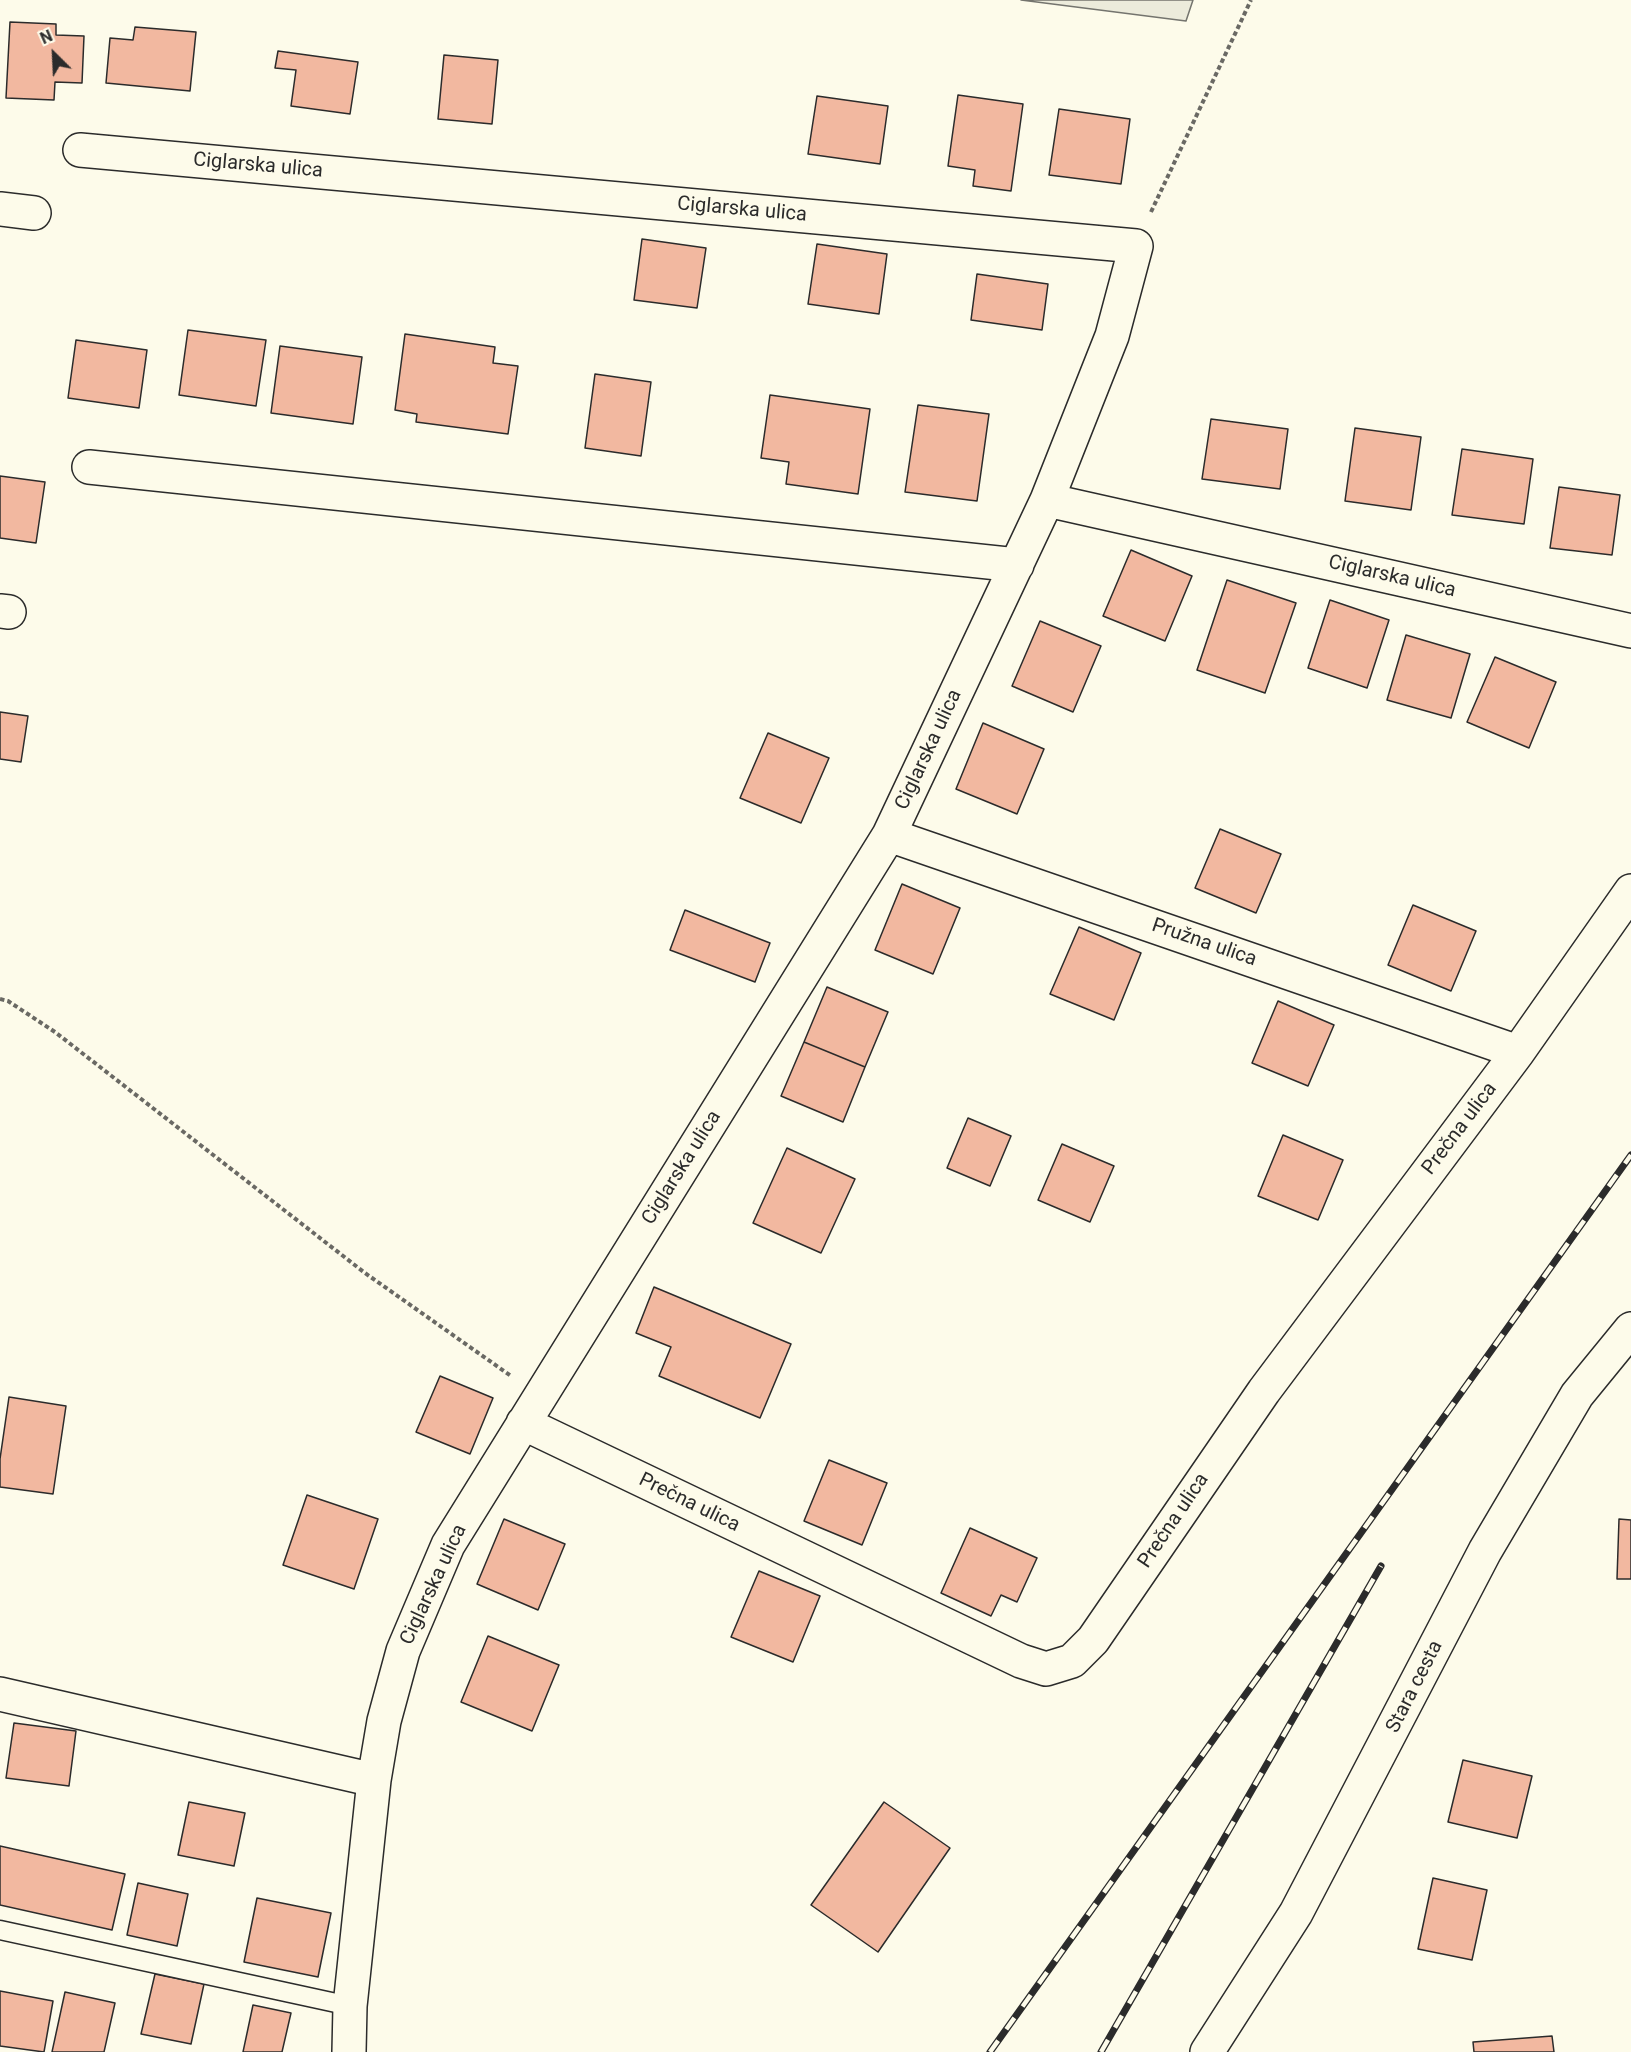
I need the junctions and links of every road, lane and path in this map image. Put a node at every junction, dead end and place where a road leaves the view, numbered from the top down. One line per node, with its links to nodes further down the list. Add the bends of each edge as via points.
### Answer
1 (1251, 0): 5 (path)
2 (80, 150): 5 (street, Ciglarska ulica)
3 (0, 208): 4 (street)
4 (34, 213)
5 (1136, 246): 7 (street, Ciglarska ulica, via 1112,336)
6 (89, 467): 8 (street)
7 (1047, 500): 8 (street, Ciglarska ulica); 9 (street, Ciglarska ulica)
8 (1017, 565): 10 (street, Ciglarska ulica)
9 (1631, 631)
10 (889, 835): 13 (street, Pružna ulica); 15 (street, Ciglarska ulica)
11 (1631, 891): 13 (street, Prečna ulica)
12 (0, 999): 15 (path, via 55,1032 365,1273)
13 (1518, 1052): 15 (street, Prečna ulica, via 1271,1382 1093,1640 1072,1661 1046,1669 1021,1662)
14 (1631, 1329): 21 (street, Stara cesta, via 1577,1395 1497,1532 1296,1914)
15 (531, 1410): 17 (street, Ciglarska ulica, via 448,1545 412,1629 384,1721)
16 (0, 1694): 17 (street)
17 (374, 1780): 19 (street, Ciglarska ulica)
18 (0, 1930): 19 (lane)
19 (350, 2006): 20 (street, Ciglarska ulica)
20 (349, 2052)
21 (1207, 2052)

